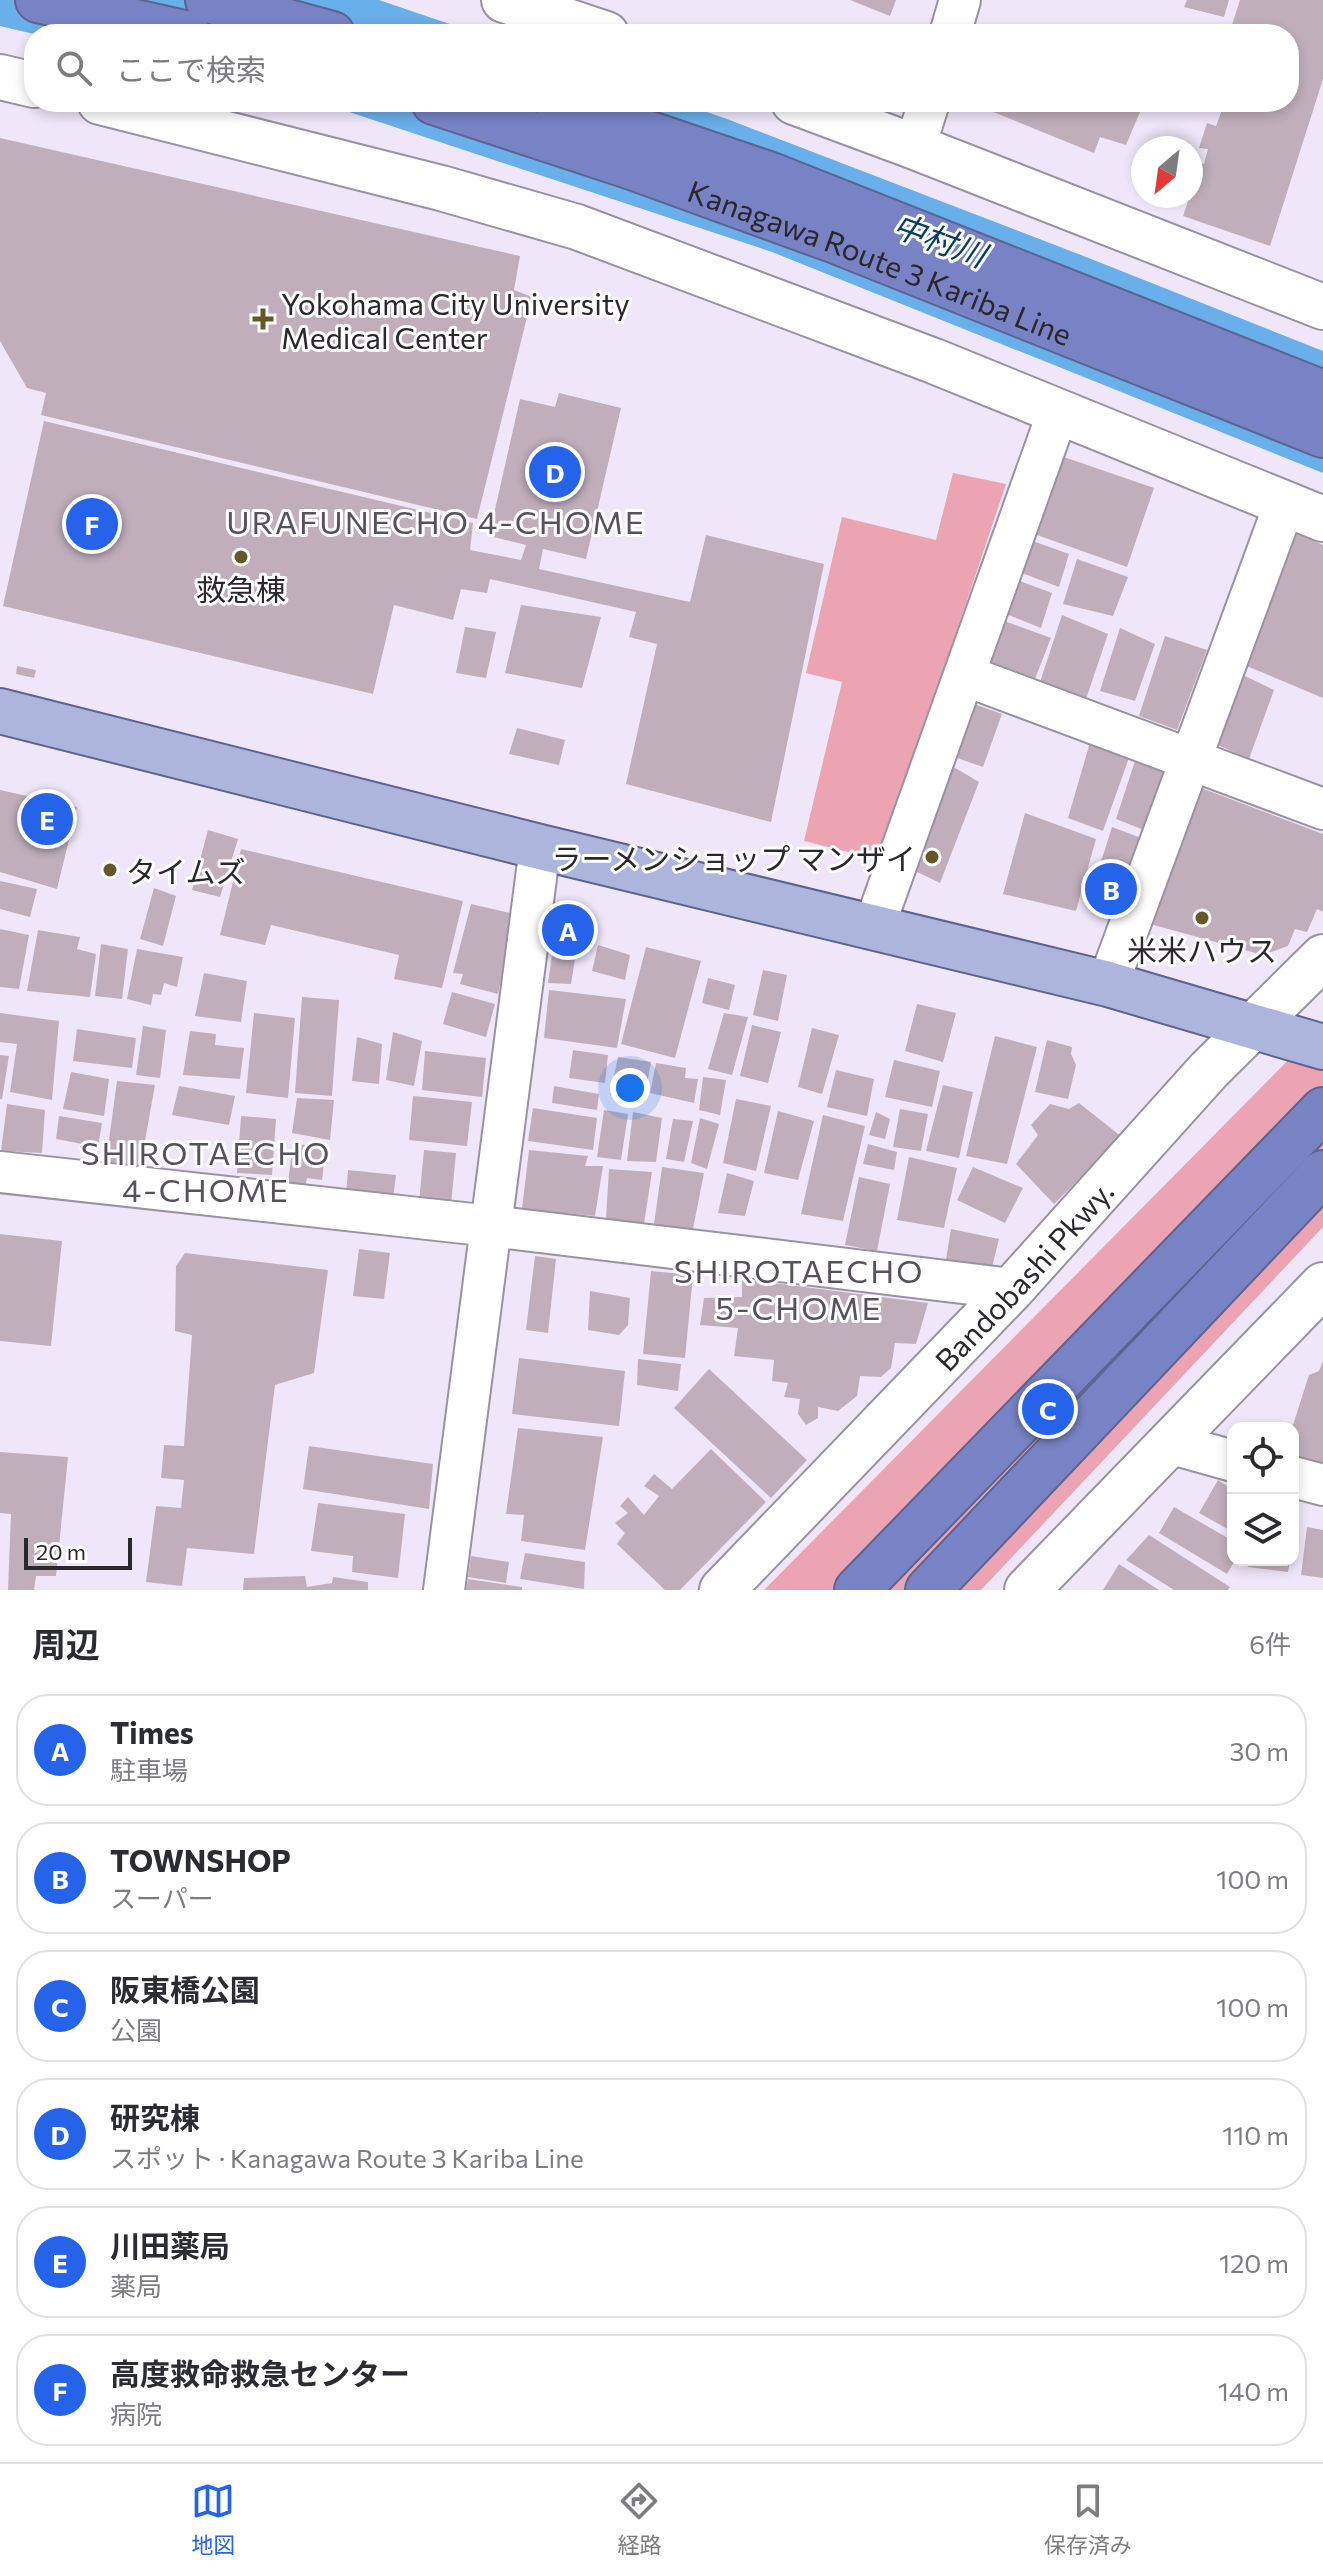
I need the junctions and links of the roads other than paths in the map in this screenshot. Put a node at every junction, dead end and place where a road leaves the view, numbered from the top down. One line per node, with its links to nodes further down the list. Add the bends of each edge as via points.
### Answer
1 (38, 0): 5 (highway)
2 (208, 0): 6 (highway)
3 (504, 0): 7 (street)
4 (960, 0): 8 (street)
5 (144, 24)
6 (296, 24)
7 (576, 24)
8 (953, 24)
9 (0, 77): 10 (street)
10 (24, 83)
11 (140, 112): 19 (street, via 577,227)
12 (464, 112): 20 (highway, Kanagawa Route 3 Kariba Line, via 836,241)
13 (585, 112): 18 (highway, Kanagawa Route 3 Kariba Line, via 771,175)
14 (821, 112): 16 (street)
15 (926, 112): 16 (street)
16 (915, 147): 17 (street)
17 (1323, 307)
18 (1323, 393)
19 (1058, 412): 21 (street); 22 (street)
20 (1323, 435)
21 (1304, 511): 24 (street)
22 (964, 675): 24 (street); 27 (street)
23 (0, 711): 26 (main road)
24 (1189, 759): 25 (street); 29 (street)
25 (1323, 809)
26 (540, 847): 27 (main road); 35 (street)
27 (874, 927): 29 (main road)
28 (1323, 957): 30 (street, Bandobashi Pkwy.)
29 (1108, 984): 30 (main road)
30 (1253, 1028): 31 (main road); 37 (street, Bandobashi Pkwy.)
31 (1323, 1047)
32 (1323, 1110): 44 (highway)
33 (0, 1172): 35 (street)
34 (1323, 1173): 45 (highway)
35 (491, 1226): 37 (street); 42 (street)
36 (1323, 1285): 38 (street)
37 (1012, 1289): 43 (street, Bandobashi Pkwy.)
38 (1169, 1443): 39 (street); 46 (street)
39 (1227, 1459)
40 (1299, 1479): 41 (street)
41 (1323, 1485)
42 (444, 1590)
43 (722, 1590)
44 (857, 1590)
45 (928, 1590)
46 (1027, 1590)

